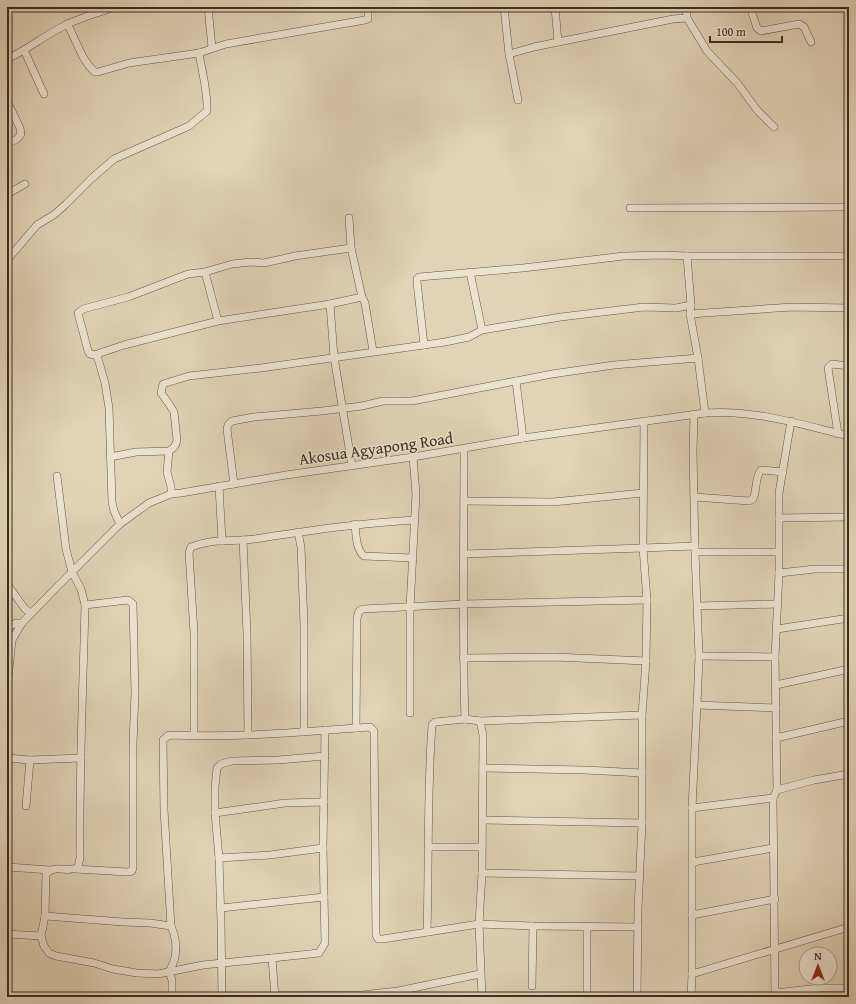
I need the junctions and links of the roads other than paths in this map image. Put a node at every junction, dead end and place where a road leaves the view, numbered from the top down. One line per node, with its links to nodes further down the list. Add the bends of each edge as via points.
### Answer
1 (115, 7): 9 (street)
2 (208, 7): 12 (street)
3 (368, 7): 12 (street, via 368,19 365,20)
4 (504, 7): 15 (street)
5 (555, 7): 10 (street)
6 (686, 7): 8 (street)
7 (750, 7): 11 (street, via 757,28 761,31 800,24)
8 (687, 18): 10 (street); 20 (street, via 707,51)
9 (67, 24): 13 (street); 14 (street, via 83,59 94,72 129,63)
10 (558, 42): 15 (street)
11 (811, 42)
12 (212, 48): 14 (street)
13 (24, 50): 16 (street); 17 (street)
14 (199, 53): 30 (street, via 208,96 207,111 189,126 114,159 55,214 37,225)
15 (509, 54): 18 (street)
16 (7, 60)
17 (44, 94)
18 (518, 100)
19 (7, 101): 21 (street, via 21,134)
20 (774, 128)
21 (7, 144)
22 (25, 184): 23 (street)
23 (7, 194)
24 (849, 207): 25 (street)
25 (630, 208)
26 (349, 218): 27 (street)
27 (351, 248): 31 (street, via 264,263 232,264); 33 (street)
28 (687, 256): 29 (street); 32 (street, via 624,256); 35 (street)
29 (849, 256)
30 (7, 260)
31 (205, 272): 38 (street); 42 (street, via 188,274 128,297 80,311 78,317 88,351)
32 (470, 272): 39 (street); 40 (street, via 417,279)
33 (362, 297): 34 (street); 41 (street)
34 (330, 304): 38 (street); 43 (street)
35 (691, 305): 37 (street); 39 (street, via 676,308 644,307 568,316)
36 (849, 308): 37 (street, via 792,307)
37 (690, 314): 44 (street)
38 (218, 321): 42 (street, via 124,345)
39 (482, 330): 40 (street, via 469,337)
40 (424, 344): 41 (street)
41 (373, 352): 43 (street)
42 (97, 355): 57 (street, via 109,408)
43 (334, 357): 47 (street); 56 (street, via 189,376 163,384 161,393 174,412 176,429 176,445)
44 (698, 358): 46 (street, via 606,366); 48 (street)
45 (849, 366): 52 (street, via 832,364 828,368)
46 (516, 381): 47 (street, via 412,401 383,401); 54 (street)
47 (342, 408): 59 (street); 62 (street, via 254,417 232,422 227,429)
48 (705, 413): 49 (street, Akosua Agyapong Road); 51 (street, Akosua Agyapong Road, via 740,412)
49 (694, 414): 50 (street, Akosua Agyapong Road); 66 (street)
50 (644, 421): 54 (street, Akosua Agyapong Road); 64 (street)
51 (791, 422): 52 (street, Akosua Agyapong Road); 60 (street)
52 (838, 434): 53 (street, Akosua Agyapong Road)
53 (849, 436)
54 (523, 438): 55 (street, Akosua Agyapong Road)
55 (464, 449): 58 (street, Akosua Agyapong Road); 67 (street)
56 (169, 451): 57 (street, via 136,452); 65 (street, via 167,472)
57 (110, 457): 71 (street, via 112,502)
58 (413, 457): 59 (street, Akosua Agyapong Road); 70 (street, via 416,494)
59 (352, 466): 62 (street, Akosua Agyapong Road)
60 (782, 472): 66 (street, via 761,470 756,493 749,501); 69 (street)
61 (57, 476): 82 (street, via 66,549)
62 (234, 484): 63 (street, Akosua Agyapong Road)
63 (219, 486): 65 (street, Akosua Agyapong Road); 75 (street)
64 (643, 493): 67 (street, via 553,502); 76 (street)
65 (171, 494): 71 (street, Akosua Agyapong Road, via 149,503)
66 (695, 497): 77 (street)
67 (464, 501): 79 (street)
68 (849, 516): 69 (street)
69 (779, 518): 78 (street)
70 (414, 520): 72 (street); 80 (street)
71 (120, 524): 82 (street, Akosua Agyapong Road)
72 (355, 524): 73 (street); 80 (street, via 358,546 364,556)
73 (298, 532): 74 (street); 112 (street, via 301,547 304,625)
74 (243, 540): 75 (street); 113 (street)
75 (222, 541): 114 (street, via 209,541 191,546 188,553 194,633)
76 (644, 548): 77 (street); 79 (street); 85 (street)
77 (695, 549): 78 (street); 89 (street)
78 (778, 552): 83 (street)
79 (464, 554): 86 (street)
80 (413, 558): 90 (street)
81 (849, 569): 83 (street)
82 (72, 572): 88 (street, via 81,589); 91 (street, Akosua Agyapong Road)
83 (779, 573): 87 (street)
84 (7, 584): 91 (street, via 25,610)
85 (647, 600): 86 (street); 99 (street)
86 (464, 604): 90 (street); 98 (street)
87 (777, 604): 89 (street); 95 (street)
88 (85, 605): 118 (street); 138 (street, via 128,600 133,604 133,868 128,872)
89 (698, 606): 96 (street)
90 (410, 608): 105 (street); 110 (street, via 359,611)
91 (31, 613): 93 (street, Akosua Agyapong Road)
92 (849, 618): 95 (street)
93 (22, 624): 94 (street, via 16,623); 102 (street, Akosua Agyapong Road, via 12,640)
94 (7, 628)
95 (777, 629): 97 (street)
96 (699, 656): 97 (street); 103 (street)
97 (775, 657): 101 (street)
98 (463, 658): 99 (street, via 555,657); 107 (street)
99 (646, 661): 106 (street)
100 (849, 669): 101 (street)
101 (776, 685): 104 (street)
102 (7, 689)
103 (697, 704): 104 (street); 127 (street)
104 (776, 708): 115 (street)
105 (410, 713)
106 (642, 715): 108 (street); 121 (street)
107 (465, 719): 108 (street); 131 (street, via 435,722 432,725 428,780)
108 (480, 721): 120 (street, via 483,735)
109 (849, 721): 115 (street)
110 (356, 728): 111 (street); 153 (street, via 370,727 374,731 376,935 378,939 383,939)
111 (325, 730): 112 (street); 116 (street)
112 (304, 731): 113 (street)
113 (248, 734): 114 (street)
114 (194, 736): 148 (street, via 169,736 163,740)
115 (776, 738): 123 (street)
116 (325, 756): 125 (street); 128 (street, via 232,761 221,764 216,773)
117 (7, 758): 119 (street)
118 (81, 758): 119 (street); 138 (street, via 80,864)
119 (30, 760): 126 (street)
120 (483, 768): 121 (street); 129 (street)
121 (642, 773): 130 (street)
122 (849, 774): 123 (street)
123 (777, 790): 124 (street)
124 (773, 798): 127 (street); 134 (street)
125 (324, 802): 128 (street, via 285,803); 133 (street)
126 (26, 806)
127 (692, 808): 136 (street)
128 (215, 813): 135 (street)
129 (482, 820): 130 (street); 132 (street)
130 (642, 823): 141 (street)
131 (429, 847): 132 (street); 153 (street)
132 (482, 847): 140 (street)
133 (324, 848): 135 (street); 142 (street)
134 (773, 848): 136 (street); 143 (street)
135 (219, 858): 144 (street)
136 (693, 862): 145 (street)
137 (7, 867): 139 (street)
138 (75, 869): 139 (street)
139 (50, 870): 146 (street, via 46,874)
140 (482, 873): 141 (street); 147 (street)
141 (640, 876): 151 (street)
142 (324, 897): 144 (street); 157 (street, via 325,943 319,953)
143 (775, 899): 145 (street); 156 (street)
144 (221, 908): 158 (street)
145 (692, 915): 161 (street)
146 (45, 916): 148 (street); 155 (street)
147 (479, 924): 149 (street); 153 (street); 160 (street)
148 (170, 926): 159 (street, via 174,934 175,958)
149 (533, 926): 150 (street); 162 (street)
150 (587, 926): 151 (street); 169 (street)
151 (638, 927): 170 (street)
152 (849, 928): 156 (street)
153 (427, 932)
154 (7, 934): 155 (street)
155 (41, 936): 159 (street, via 49,953 56,956 137,973)
156 (775, 950): 161 (street); 164 (street)
157 (272, 958): 158 (street); 165 (street)
158 (222, 964): 159 (street); 167 (street)
159 (169, 972): 166 (street, via 172,980)
160 (480, 974): 165 (street, via 398,991 362,995); 168 (street)
161 (692, 974): 171 (street)
162 (532, 986)
163 (849, 988): 164 (street, via 820,988)
164 (775, 995)
165 (275, 996)
166 (172, 997)
167 (222, 997)
168 (482, 997)
169 (587, 997)
170 (637, 997)
171 (691, 997)

